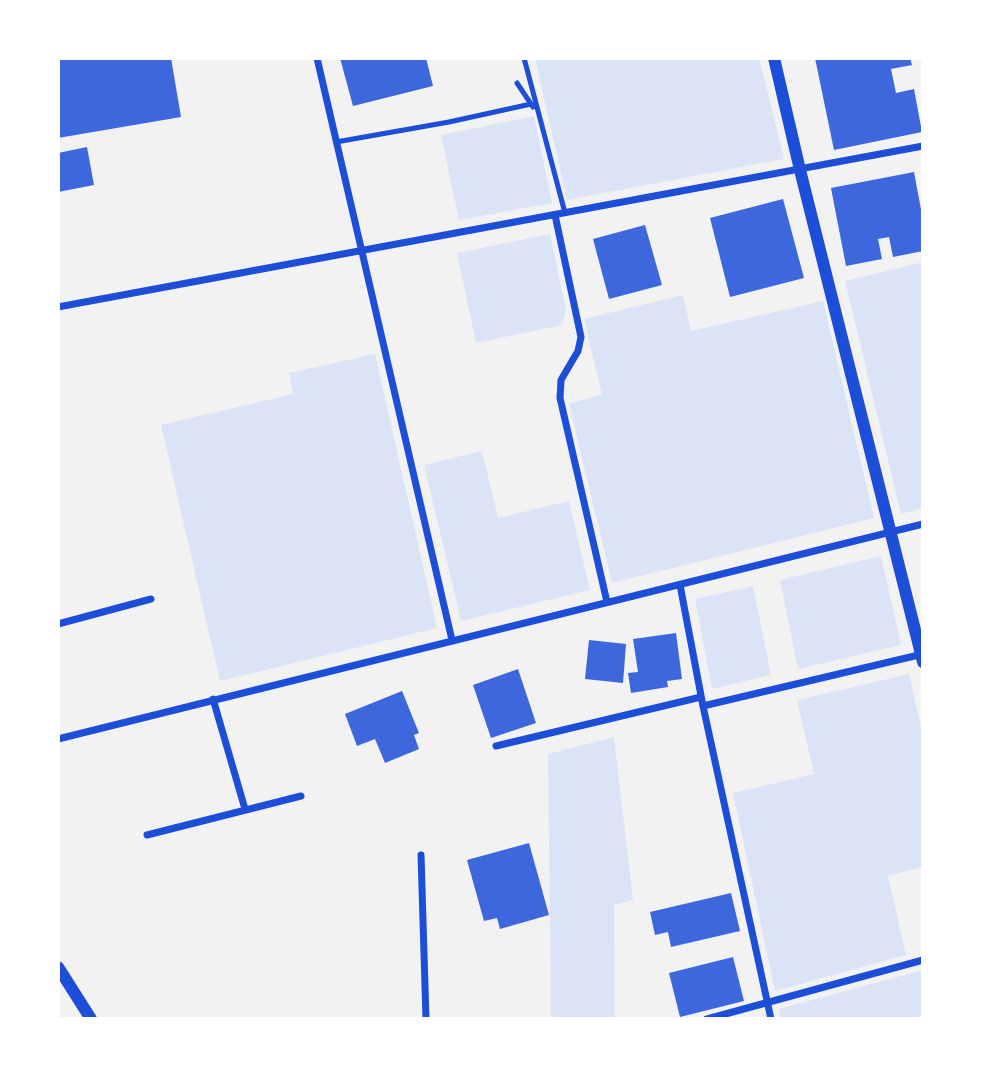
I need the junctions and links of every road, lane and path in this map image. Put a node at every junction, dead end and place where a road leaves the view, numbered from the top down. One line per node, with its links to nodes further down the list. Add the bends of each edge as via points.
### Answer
1 (317, 58): 7 (street)
2 (524, 58): 6 (lane)
3 (774, 58): 9 (street)
4 (517, 83): 5 (lane)
5 (531, 104): 6 (lane); 7 (lane)
6 (541, 118): 10 (lane)
7 (336, 142): 12 (street)
8 (923, 146): 9 (street)
9 (800, 170): 10 (street); 15 (street)
10 (565, 213): 11 (street)
11 (555, 215): 12 (street); 18 (street, via 581,337 561,380 560,398)
12 (363, 250): 13 (street); 20 (street)
13 (58, 307)
14 (923, 524): 15 (street)
15 (892, 531): 16 (street); 21 (street)
16 (680, 585): 18 (street); 23 (street)
17 (151, 599): 19 (street)
18 (607, 602): 20 (street)
19 (58, 624)
20 (452, 640): 22 (street)
21 (923, 657): 23 (street)
22 (213, 699): 24 (street); 27 (street)
23 (702, 701): 25 (street); 32 (street)
24 (58, 739)
25 (496, 746)
26 (301, 796): 27 (street)
27 (245, 810): 28 (street)
28 (147, 835)
29 (421, 855): 34 (street)
30 (923, 960): 32 (street)
31 (58, 967): 33 (street)
32 (768, 1003): 35 (street); 36 (street)
33 (91, 1019)
34 (426, 1019)
35 (707, 1019)
36 (771, 1019)

